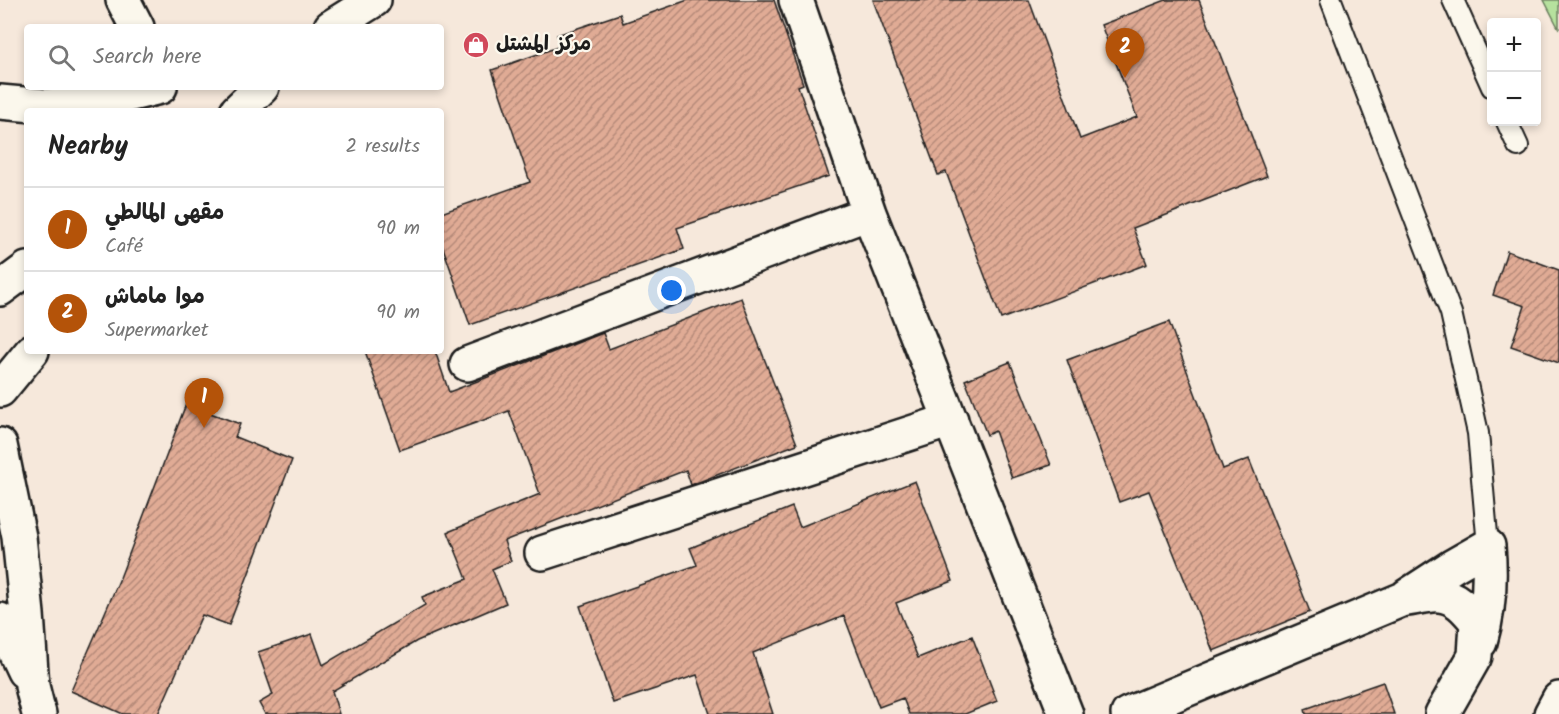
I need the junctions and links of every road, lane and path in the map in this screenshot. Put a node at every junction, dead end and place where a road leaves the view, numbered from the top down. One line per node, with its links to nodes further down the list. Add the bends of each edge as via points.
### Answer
1 (123, 0): 6 (main road)
2 (374, 0): 7 (main road)
3 (796, 0): 15 (main road)
4 (1331, 0): 23 (lane, via 1451,313 1478,433)
5 (1453, 0): 8 (lane)
6 (135, 24)
7 (336, 24)
8 (1487, 78)
9 (148, 90): 11 (main road, via 94,103 45,106)
10 (259, 90): 12 (main road)
11 (0, 102)
12 (240, 108)
13 (1509, 126): 14 (lane)
14 (1518, 147)
15 (869, 213): 19 (main road); 21 (main road)
16 (24, 271): 17 (main road)
17 (0, 289)
18 (30, 354): 20 (main road)
19 (467, 364)
20 (0, 390)
21 (951, 420): 24 (main road); 30 (main road)
22 (0, 445): 29 (main road, via 19,537)
23 (1488, 546): 25 (main road); 27 (main road, via 1488,600)
24 (542, 554)
25 (1401, 600): 27 (main road, via 1439,595 1460,604 1477,622); 31 (main road)
26 (0, 620): 29 (main road)
27 (1475, 656): 32 (main road)
28 (1559, 699): 33 (main road)
29 (35, 700)
30 (1066, 714)
31 (1128, 714)
32 (1442, 714)
33 (1551, 714)

